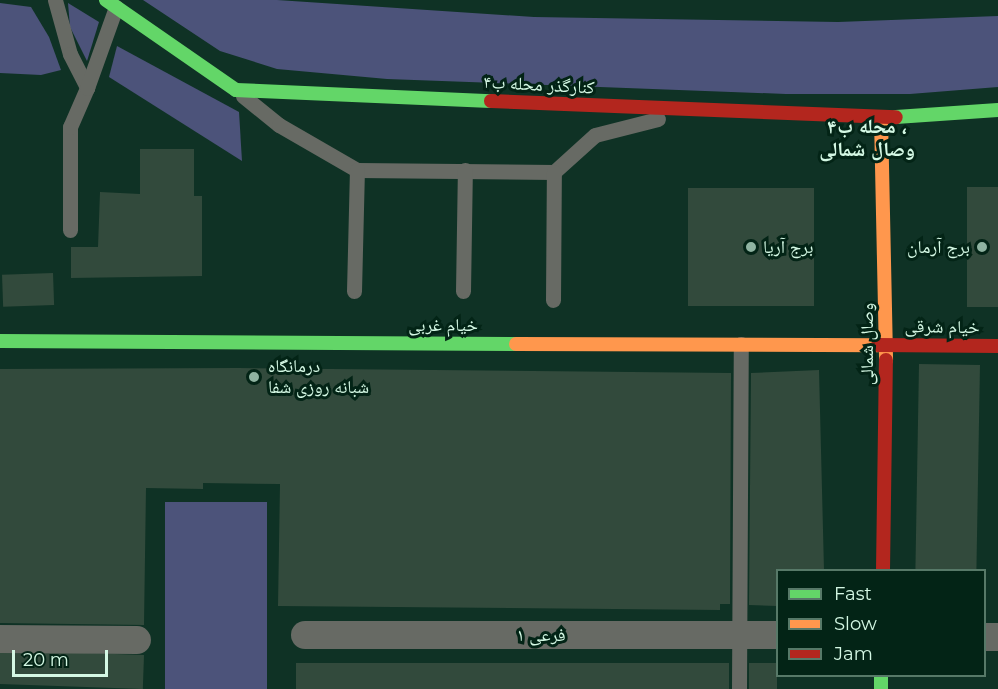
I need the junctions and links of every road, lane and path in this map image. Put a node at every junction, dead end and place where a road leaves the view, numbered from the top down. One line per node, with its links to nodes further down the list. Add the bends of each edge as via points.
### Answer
1 (56, 0): 3 (lane, via 70,54)
2 (111, 3): 3 (lane); 4 (street)
3 (87, 88): 11 (lane, via 70,127)
4 (236, 90): 5 (street, کنارگذر محله ب۴); 8 (lane, via 279,125)
5 (695, 110): 7 (street, کنارگذر محله ب۴); 10 (lane, via 595,135)
6 (998, 110): 7 (street, کنارگذر محله ب۴)
7 (882, 118): 17 (street, وصال شمالی)
8 (357, 170): 9 (lane); 12 (lane)
9 (465, 170): 10 (lane); 13 (lane)
10 (554, 172): 14 (lane)
11 (70, 230)
12 (354, 291)
13 (463, 291)
14 (553, 300)
15 (0, 341): 16 (street, خیام غربی)
16 (741, 344): 17 (street, خیام غربی); 21 (lane)
17 (886, 344): 18 (street, خیام شرقی); 19 (street, وصال شمالی)
18 (998, 346)
19 (883, 569)
20 (305, 635): 21 (street, فرعی ۱)
21 (739, 635): 22 (street, فرعی ۱); 25 (lane)
22 (776, 635)
23 (0, 639): 24 (street)
24 (137, 640)
25 (739, 689)

